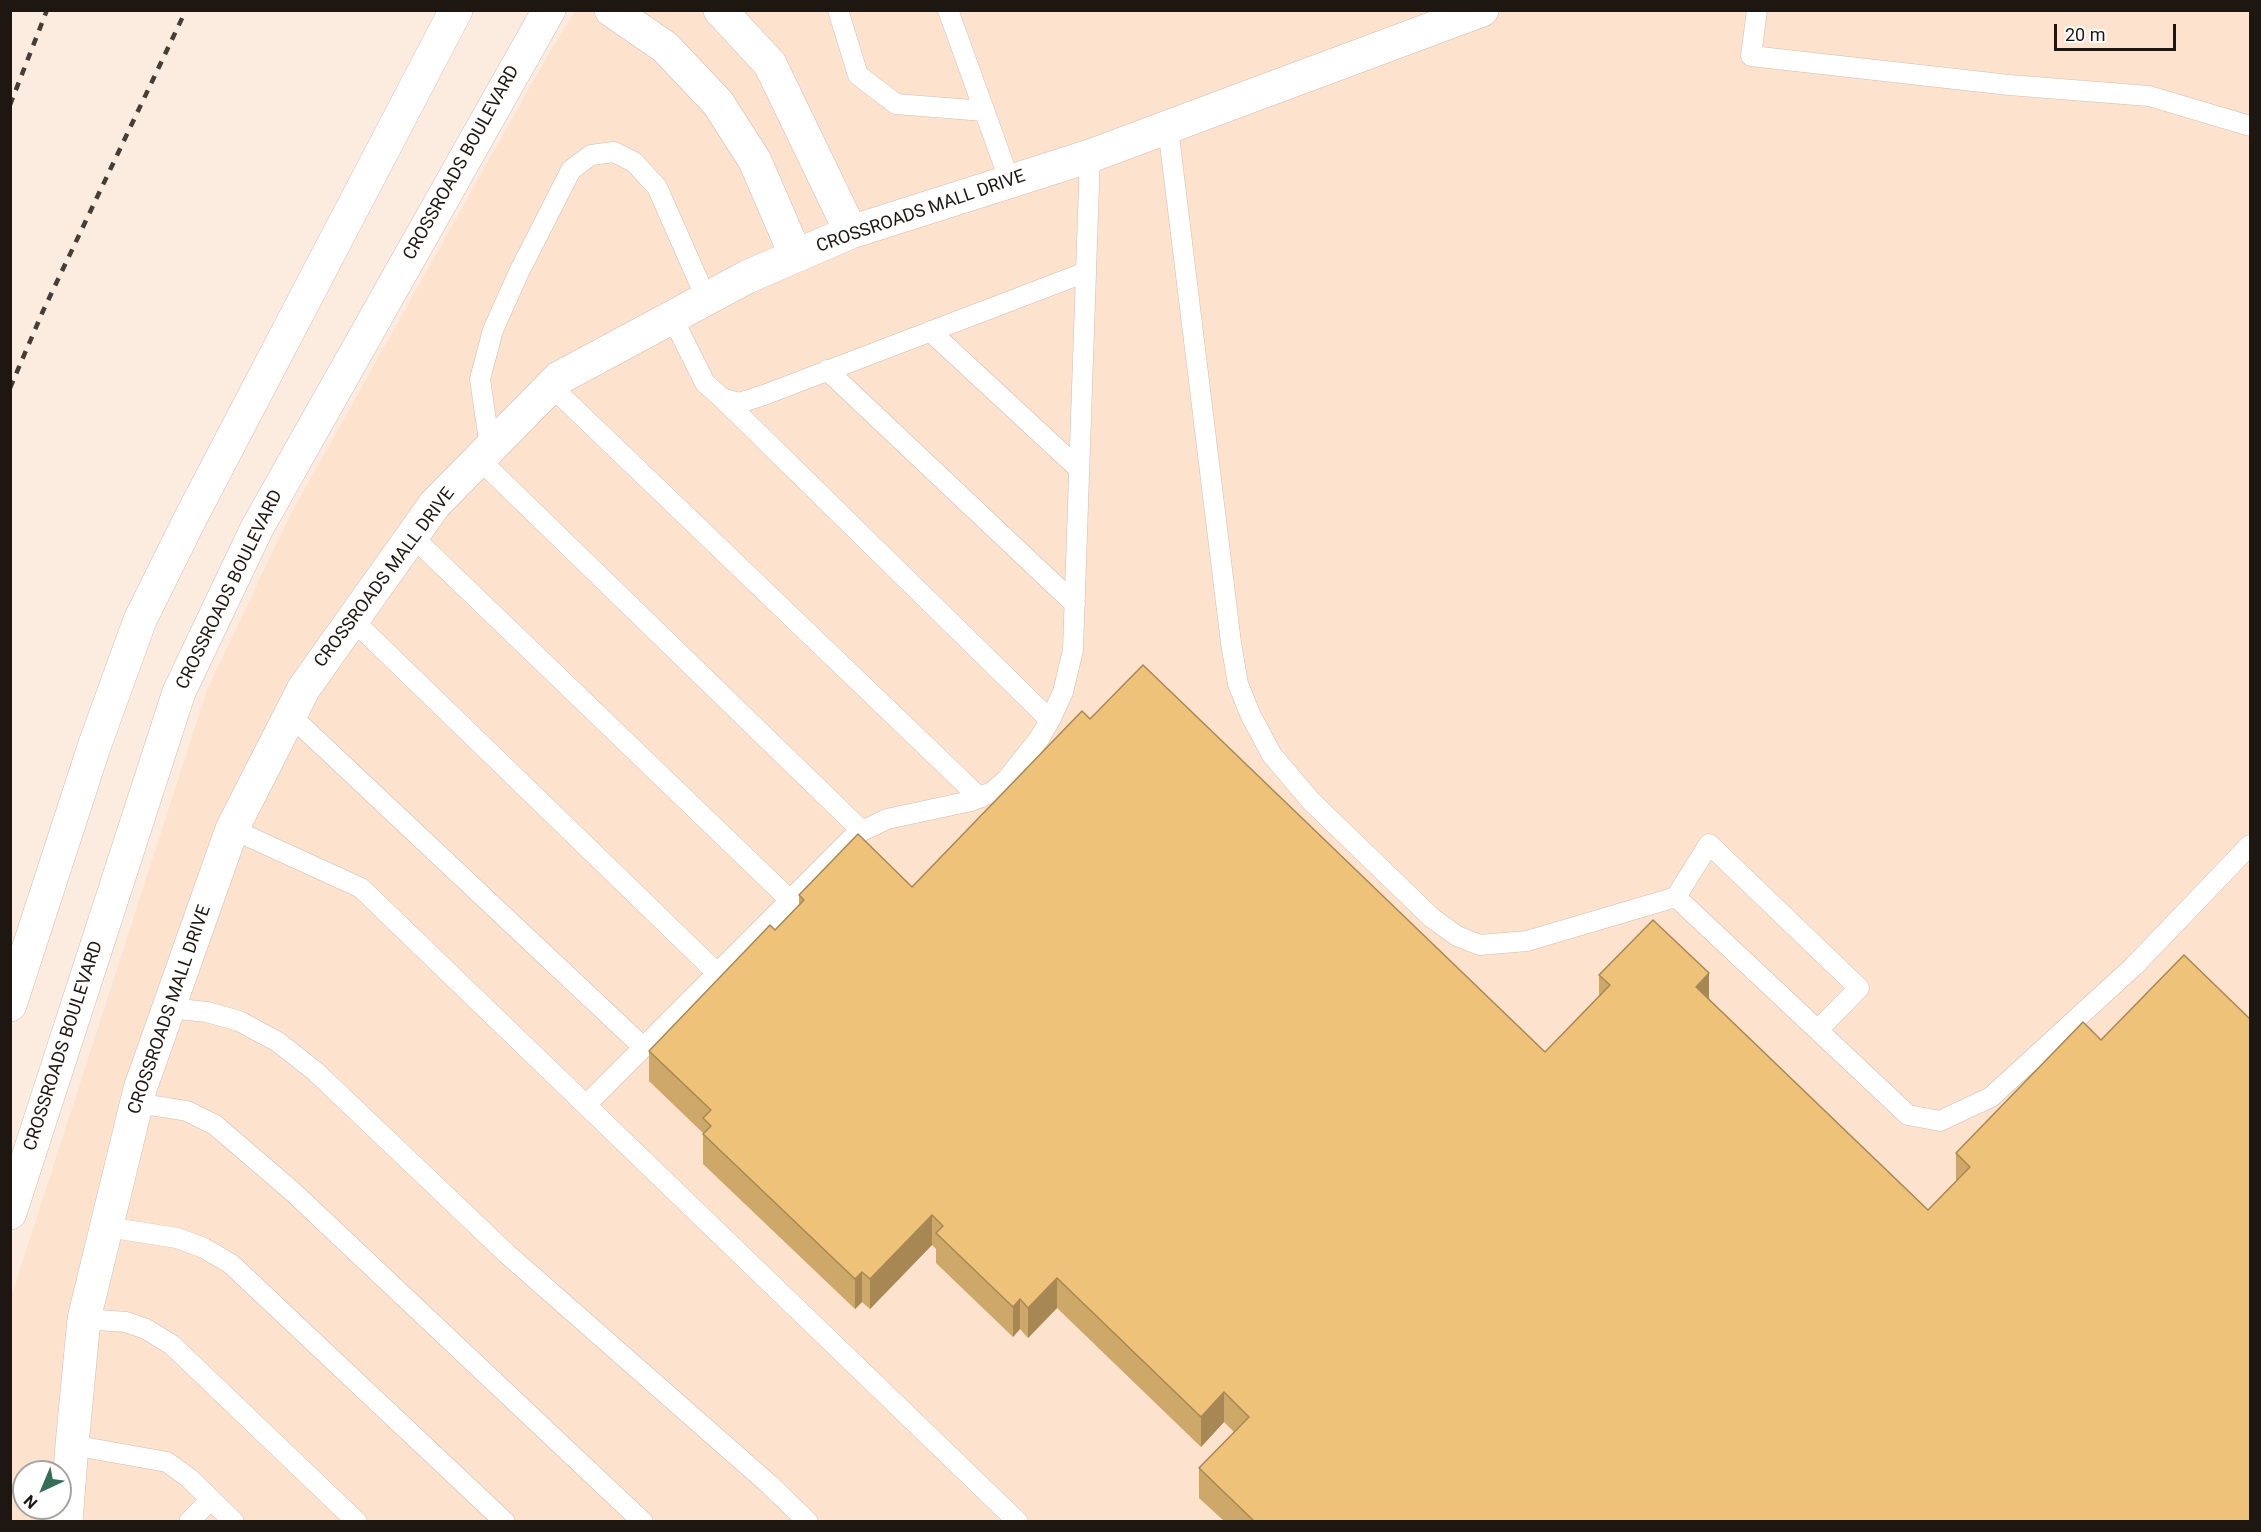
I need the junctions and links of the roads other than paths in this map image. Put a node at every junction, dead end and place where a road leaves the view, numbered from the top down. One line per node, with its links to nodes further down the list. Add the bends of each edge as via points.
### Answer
1 (456, 10): 37 (street, via 140,620)
2 (549, 10): 43 (street, CROSSROADS BOULEVARD, via 257,528 179,692)
3 (611, 10): 15 (street, via 665,47 718,103 756,161)
4 (720, 10): 14 (street, via 770,64)
5 (838, 10): 9 (lane, via 858,75 896,104)
6 (948, 10): 9 (lane)
7 (1757, 10): 10 (lane, via 1751,56 2009,85 2149,96)
8 (1472, 12): 11 (street, CROSSROADS MALL DRIVE)
9 (984, 111): 13 (lane)
10 (2250, 126)
11 (1168, 128): 12 (street, CROSSROADS MALL DRIVE); 34 (lane, via 1231,643 1238,684 1272,755 1311,801 1432,918 1457,936 1480,945 1527,941)
12 (1090, 156): 13 (street, CROSSROADS MALL DRIVE); 16 (lane)
13 (1010, 182): 14 (street, CROSSROADS MALL DRIVE)
14 (851, 232): 15 (street, CROSSROADS MALL DRIVE)
15 (796, 255): 17 (street, CROSSROADS MALL DRIVE)
16 (1086, 272): 19 (lane); 24 (lane)
17 (706, 298): 18 (street, CROSSROADS MALL DRIVE); 23 (lane, via 657,187 634,162 614,152 591,155 571,170 493,330 480,380)
18 (672, 317): 21 (street, CROSSROADS MALL DRIVE); 22 (lane, via 705,383)
19 (930, 331): 20 (lane); 24 (lane)
20 (827, 370): 22 (lane, via 739,403); 26 (lane)
21 (551, 386): 23 (street, CROSSROADS MALL DRIVE); 30 (lane)
22 (722, 398): 29 (lane)
23 (484, 453): 25 (street, CROSSROADS MALL DRIVE, via 435,504); 32 (lane)
24 (1079, 469): 26 (lane)
25 (412, 536): 27 (street, CROSSROADS MALL DRIVE); 35 (lane)
26 (1075, 604): 29 (lane, via 1073,650 1063,692)
27 (353, 620): 28 (street, CROSSROADS MALL DRIVE, via 304,688); 36 (lane)
28 (290, 715): 31 (street, CROSSROADS MALL DRIVE); 40 (lane)
29 (1050, 720): 30 (lane, via 1007,779)
30 (980, 798): 32 (lane, via 887,819)
31 (232, 829): 38 (street, CROSSROADS MALL DRIVE); 42 (lane, via 361,888)
32 (862, 831): 35 (lane)
33 (2250, 845): 39 (lane, via 2134,966 1991,1097 1940,1121 1908,1115)
34 (1676, 897): 39 (lane); 39 (lane, via 1709,844 1859,988)
35 (790, 900): 36 (lane)
36 (717, 973): 40 (lane)
37 (10, 1005)
38 (169, 1008): 41 (street, CROSSROADS MALL DRIVE); 54 (lane, via 207,1012 239,1021 278,1042 316,1072 506,1252)
39 (1818, 1030)
40 (643, 1047): 42 (lane)
41 (137, 1103): 44 (street, CROSSROADS MALL DRIVE); 53 (lane, via 187,1111 215,1125 292,1191)
42 (586, 1105): 55 (lane)
43 (10, 1213)
44 (107, 1227): 45 (street, CROSSROADS MALL DRIVE); 52 (lane, via 177,1238 231,1264)
45 (84, 1319): 46 (street, CROSSROADS MALL DRIVE); 51 (lane, via 126,1322 172,1345)
46 (72, 1445): 47 (lane, via 166,1462); 48 (street, CROSSROADS MALL DRIVE)
47 (211, 1499): 49 (lane); 50 (lane)
48 (66, 1521)
49 (189, 1521)
50 (234, 1521)
51 (357, 1521)
52 (506, 1521)
53 (643, 1521)
54 (808, 1521)
55 (1018, 1521)

